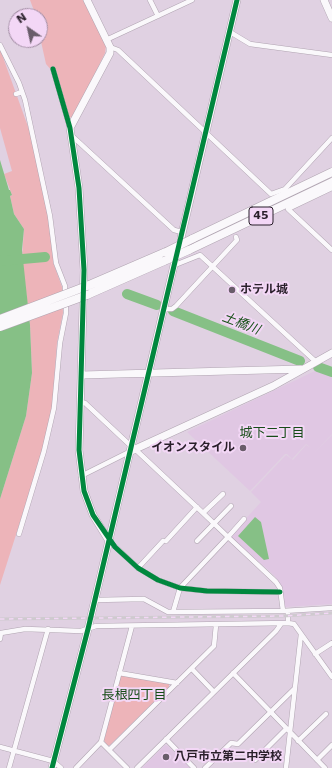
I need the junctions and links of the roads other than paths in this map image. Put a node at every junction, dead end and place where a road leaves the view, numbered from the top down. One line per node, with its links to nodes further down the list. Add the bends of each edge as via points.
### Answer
1 (87, 0): 9 (street)
2 (150, 0): 6 (street)
3 (192, 0): 6 (street)
4 (237, 0): 8 (street)
5 (324, 0): 7 (street)
6 (158, 16): 9 (street)
7 (332, 18)
8 (230, 32): 11 (street, via 250,44); 16 (street)
9 (108, 44): 15 (street, via 110,53); 16 (street, via 118,50)
10 (0, 45): 13 (street)
11 (332, 55)
12 (53, 69): 15 (street)
13 (22, 92): 14 (street); 43 (street, via 43,180 56,263 65,286 66,313 60,343 54,408)
14 (16, 94)
15 (70, 131): 21 (street); 33 (street, via 79,188 84,270)
16 (206, 132): 17 (street, via 271,194 284,190); 21 (street)
17 (332, 138)
18 (332, 172): 27 (highway, 45, bridge, via 166,252 87,286)
19 (332, 182): 28 (highway, 45, bridge, via 87,295)
20 (332, 188): 23 (street, via 288,209)
21 (181, 235)
22 (236, 237): 25 (street, via 237,240)
23 (332, 250)
24 (175, 263): 25 (street, via 200,255); 26 (street)
25 (212, 266): 26 (street, via 176,306); 30 (street)
26 (164, 309): 32 (street)
27 (0, 318)
28 (0, 328)
29 (332, 353): 30 (street)
30 (315, 361): 31 (street)
31 (302, 369): 32 (street); 35 (street, via 273,386)
32 (149, 373): 33 (street); 35 (street)
33 (82, 375): 34 (street)
34 (81, 402): 35 (street, via 85,403); 36 (street)
35 (131, 449): 36 (street); 39 (street, via 137,451); 45 (street)
36 (81, 476): 45 (street, via 93,515)
37 (223, 494): 40 (street)
38 (231, 506): 42 (street)
39 (197, 508): 40 (street); 47 (street)
40 (204, 514): 42 (street)
41 (244, 519): 44 (street)
42 (214, 524): 44 (street); 46 (street)
43 (19, 534)
44 (228, 537): 48 (street); 49 (street, via 276,582)
45 (109, 541): 47 (street); 50 (street)
46 (198, 541)
47 (138, 568): 48 (street, via 158,580)
48 (180, 588): 49 (street); 53 (street)
49 (280, 592): 52 (street)
50 (95, 600): 53 (street, via 144,599 168,612); 59 (street)
51 (332, 608): 52 (street)
52 (285, 611): 53 (street); 54 (street)
53 (173, 612)
54 (288, 623): 55 (street); 60 (street, via 294,624)
55 (281, 624): 56 (street); 66 (street)
56 (216, 625): 57 (street); 64 (street, via 216,644)
57 (132, 626): 59 (street, via 96,626); 65 (street)
58 (48, 629): 59 (street); 61 (street, via 1,633); 79 (street)
59 (88, 629): 83 (street)
60 (301, 634): 63 (street); 69 (street)
61 (0, 639)
62 (332, 643): 63 (street)
63 (315, 654): 67 (street)
64 (192, 669): 68 (street); 70 (street)
65 (119, 673): 68 (street); 76 (street)
66 (233, 673): 70 (street); 71 (street)
67 (332, 677)
68 (177, 683): 80 (street)
69 (294, 688): 71 (street); 73 (street)
70 (214, 692): 74 (street)
71 (271, 712): 73 (street); 90 (street, via 238,744 231,742)
72 (326, 714): 75 (street)
73 (288, 731): 75 (street); 81 (street); 91 (street)
74 (166, 740): 88 (street); 89 (street)
75 (298, 741): 82 (street)
76 (101, 742): 80 (street); 86 (street)
77 (332, 746): 82 (street)
78 (0, 747): 79 (street)
79 (14, 750): 83 (street); 84 (street)
80 (109, 750): 87 (street)
81 (255, 760)
82 (317, 760): 92 (street)
83 (52, 764): 85 (street)
84 (9, 768)
85 (61, 768)
86 (76, 768)
87 (127, 768)
88 (137, 768)
89 (194, 768)
90 (205, 768)
91 (286, 768)
92 (325, 768)

